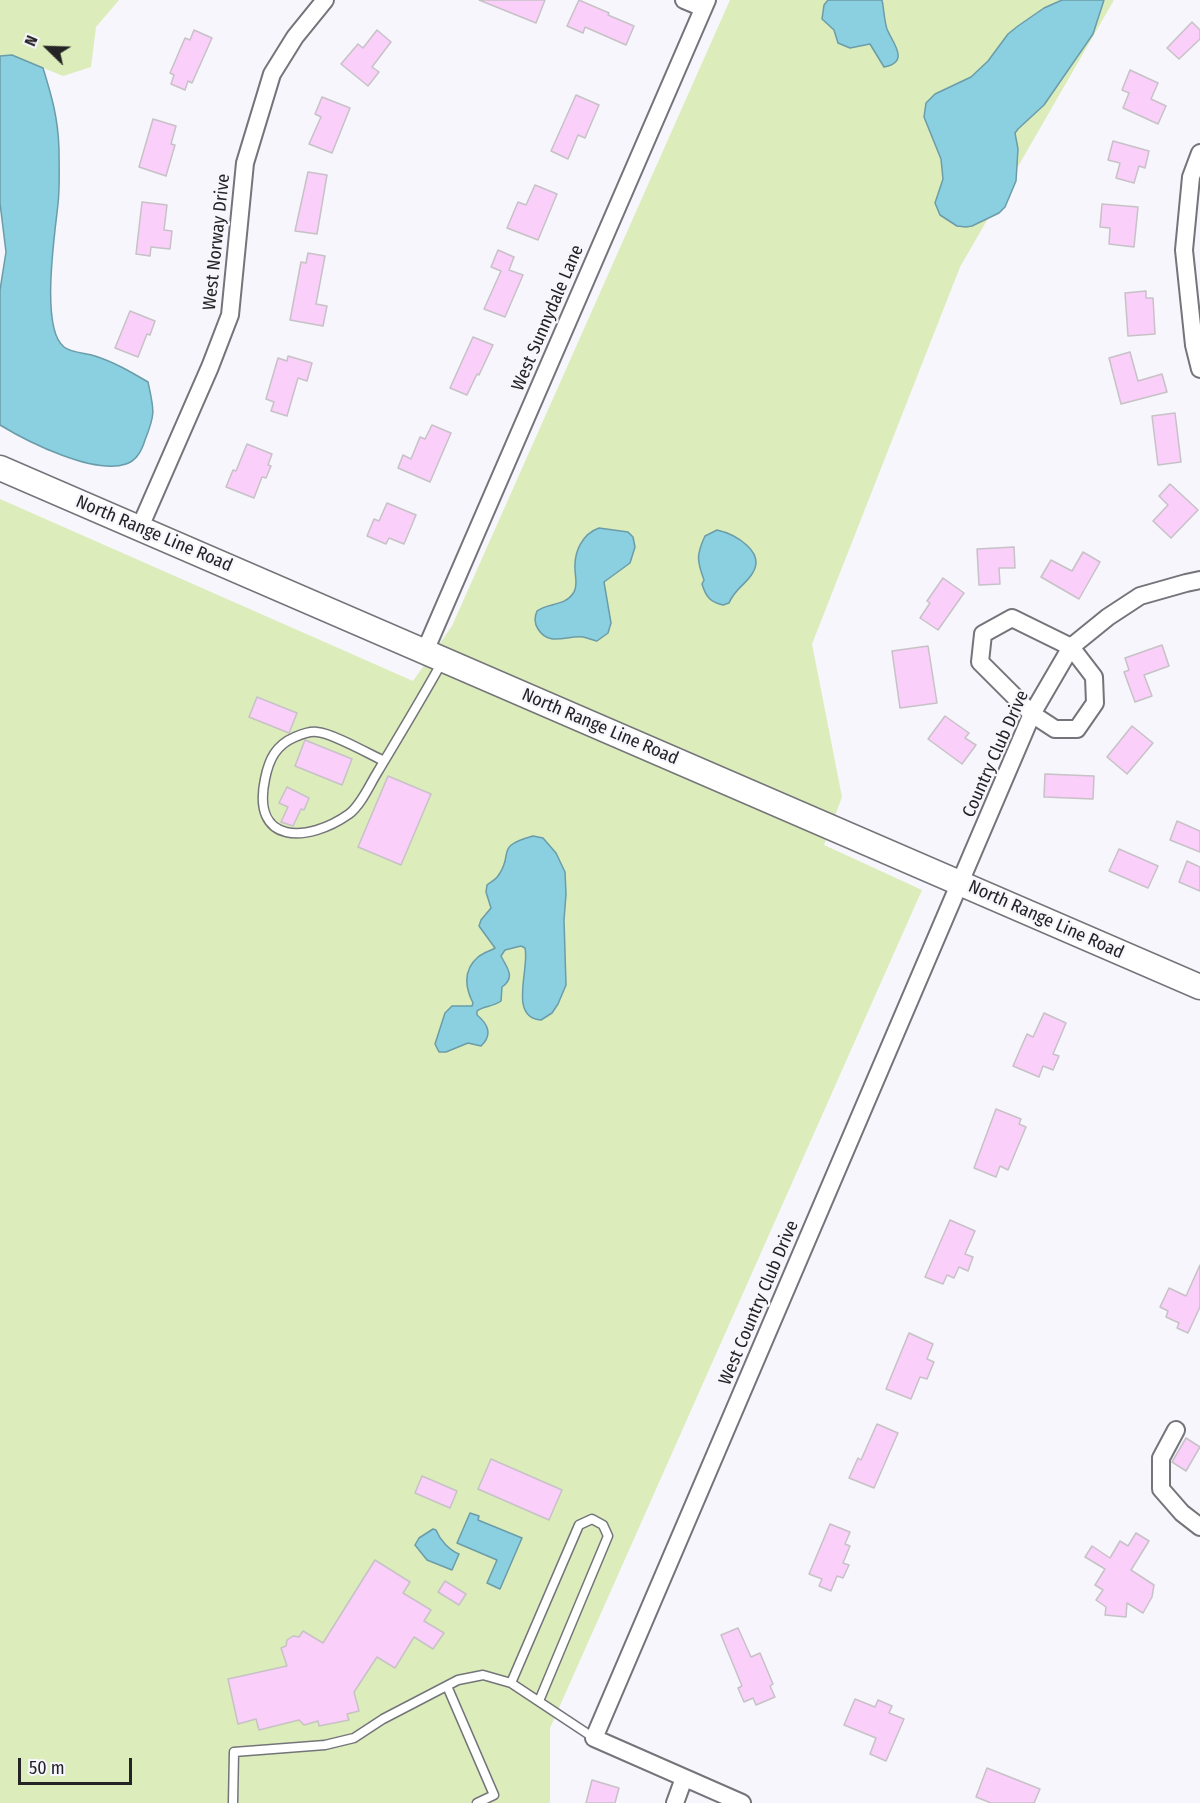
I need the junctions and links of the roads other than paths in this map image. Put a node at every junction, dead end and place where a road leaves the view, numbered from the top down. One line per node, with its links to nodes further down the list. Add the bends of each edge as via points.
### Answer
1 (325, 0): 7 (street, West Norway Drive, via 272,74 245,163 230,315)
2 (684, 0): 3 (street)
3 (705, 4): 10 (street, West Sunnydale Lane)
4 (1200, 153): 5 (street, via 1191,177 1184,250)
5 (1200, 369)
6 (0, 468): 7 (street, North Range Line Road)
7 (140, 528): 10 (street, North Range Line Road)
8 (1200, 580): 9 (street, Country Club Drive, via 1140,596)
9 (1071, 647): 11 (street, Country Club Drive); 11 (street, via 1094,677 1095,703 1077,729 1054,729); 11 (street, via 1012,618 983,634 980,662)
10 (434, 655): 12 (lane); 13 (street, North Range Line Road)
11 (1032, 714): 13 (street, Country Club Drive)
12 (384, 761): 12 (lane, via 351,813 323,828 288,833 276,828 263,809 268,762 290,739 305,733 317,731)
13 (960, 883): 14 (street, North Range Line Road); 20 (street, West Country Club Drive)
14 (1200, 987)
15 (1176, 1430): 16 (street, via 1161,1458 1161,1489)
16 (1200, 1527)
17 (511, 1683): 18 (lane, via 483,1675); 19 (lane); 19 (lane, via 579,1525 592,1519 603,1525 608,1536)
18 (447, 1686): 22 (lane, via 354,1738 325,1745 234,1752); 23 (lane, via 494,1795)
19 (539, 1701): 20 (lane)
20 (594, 1738): 21 (street)
21 (684, 1778): 24 (street); 25 (street)
22 (233, 1803)
23 (477, 1803)
24 (675, 1803)
25 (742, 1803)

